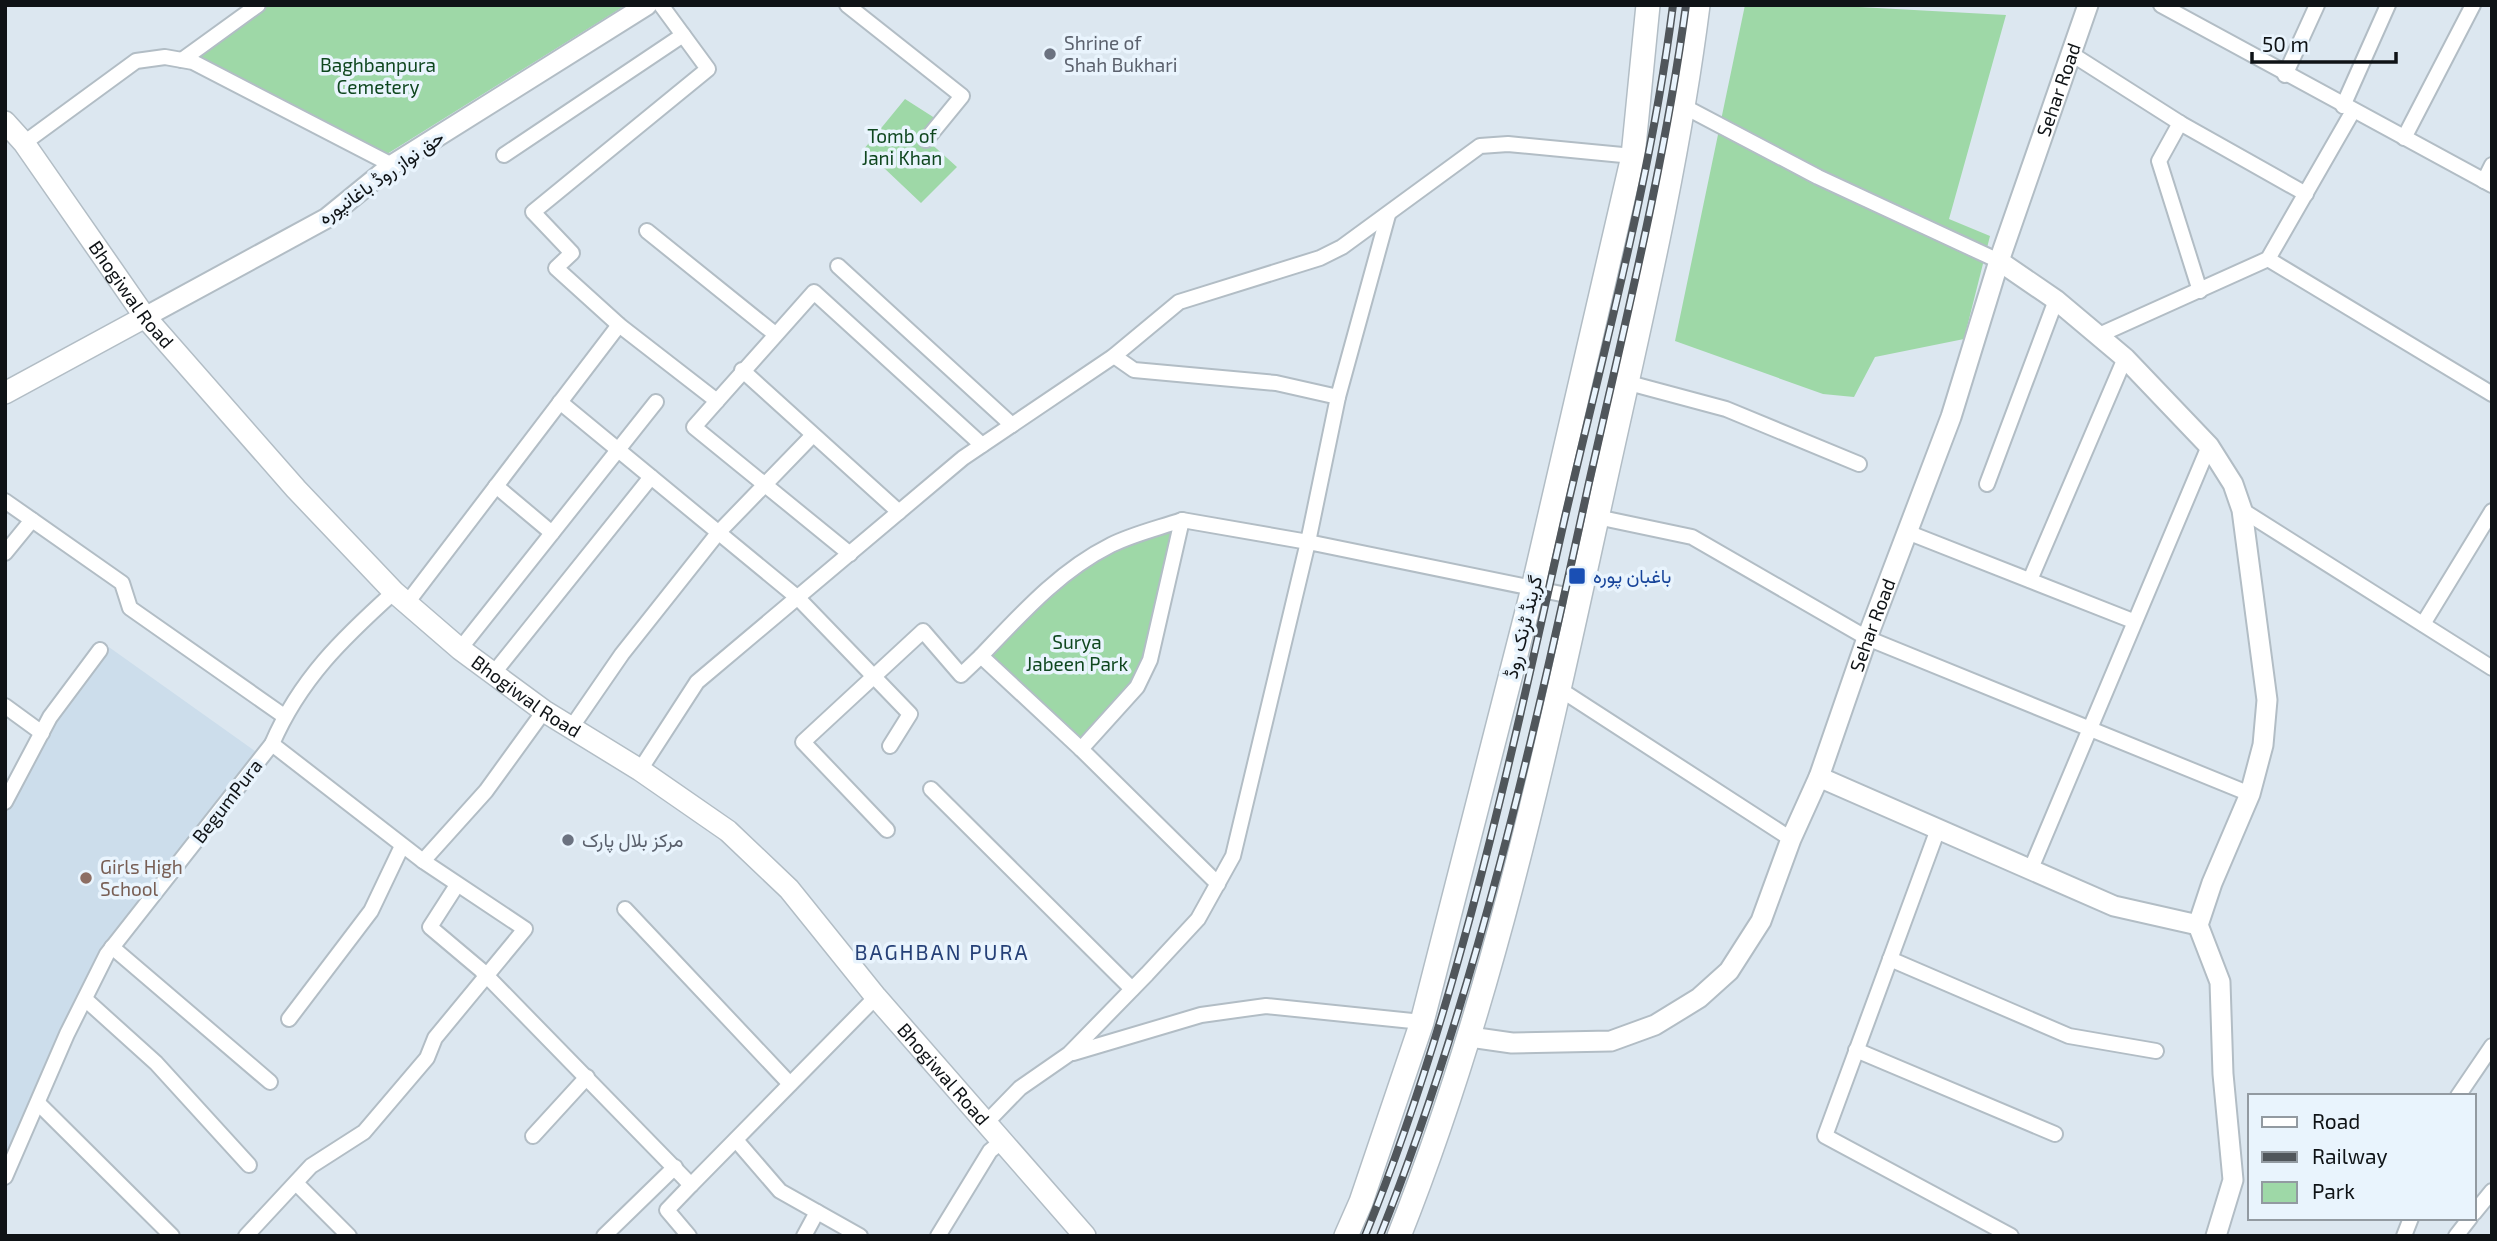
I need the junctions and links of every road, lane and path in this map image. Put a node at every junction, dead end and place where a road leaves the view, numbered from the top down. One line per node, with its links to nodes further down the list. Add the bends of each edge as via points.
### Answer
1 (258, 5): 14 (street)
2 (647, 5): 25 (street, حق نواز روڈ باغانپورہ)
3 (661, 5): 12 (street)
4 (847, 5): 21 (street, via 962,96)
5 (1648, 5): 24 (main road, گرینڈ ٹرنک روڈ)
6 (1698, 5): 16 (main road)
7 (2088, 5): 13 (street, Sehar Road)
8 (2161, 5): 15 (street)
9 (2317, 5): 15 (street)
10 (2388, 5): 17 (street)
11 (2473, 5): 20 (street)
12 (682, 35): 23 (street); 37 (street, via 708,69 533,212 572,253 556,268)
13 (2070, 53): 19 (street); 32 (street, Sehar Road)
14 (181, 60): 22 (street, via 136,61); 25 (street, via 193,62)
15 (2285, 75): 17 (street)
16 (1685, 107): 32 (street, via 1818,177); 43 (main road)
17 (2348, 109): 20 (street); 28 (street)
18 (5, 121): 22 (main road, Bhogiwal Road)
19 (2180, 123): 28 (street); 34 (street, via 2159,161)
20 (2404, 138): 27 (street)
21 (926, 140)
22 (24, 143): 36 (main road, Bhogiwal Road)
23 (504, 155)
24 (1633, 156): 29 (street, via 1508,144 1480,146); 74 (main road, گرینڈ ٹرنک روڈ)
25 (392, 165): 36 (street, حق نواز روڈ باغانپورہ, via 327,218)
26 (2492, 165): 27 (street)
27 (2488, 183)
28 (2305, 194): 31 (street)
29 (1388, 215): 40 (street, via 1320,258 1179,302); 46 (street)
30 (647, 231): 38 (street)
31 (2268, 259): 34 (street); 45 (street)
32 (1999, 261): 35 (street); 67 (street, Sehar Road, via 1951,417)
33 (838, 266): 50 (street)
34 (2200, 291): 39 (street)
35 (2056, 300): 39 (street); 57 (street)
36 (145, 317): 44 (main road); 75 (main road, Bhogiwal Road, via 296,489)
37 (619, 325): 47 (street); 48 (street, BegumPura)
38 (775, 334): 42 (street); 52 (street, via 814,292)
39 (2097, 335): 41 (street)
40 (1114, 356): 46 (street, via 1135,370 1276,383); 50 (street)
41 (2125, 358): 53 (street); 73 (street)
42 (742, 370): 47 (street); 51 (street)
43 (1629, 383): 55 (street, via 1726,410); 64 (main road)
44 (5, 393)
45 (2492, 394)
46 (1339, 397): 70 (street)
47 (717, 401): 58 (street, via 694,427)
48 (560, 402): 54 (street); 59 (street, BegumPura)
49 (656, 402): 54 (street)
50 (1012, 425): 52 (street)
51 (812, 436): 58 (street); 63 (street)
52 (982, 445): 63 (street)
53 (2208, 446): 61 (street, via 2233,484); 78 (street)
54 (617, 450): 56 (street); 68 (street)
55 (1859, 464)
56 (650, 477): 69 (street); 85 (street)
57 (1987, 484)
58 (765, 485): 69 (street); 72 (street)
59 (496, 486): 68 (street); 75 (street, BegumPura)
60 (5, 501): 65 (street)
61 (2242, 510): 79 (street); 100 (street, via 2267,700 2263,745)
62 (2492, 511): 79 (street)
63 (899, 512): 72 (street)
64 (1597, 517): 77 (main road); 80 (street, via 1692,537)
65 (32, 520): 71 (street); 90 (street, via 122,583 130,608)
66 (1182, 520): 70 (street); 83 (street, via 1112,544 1083,562 1045,589); 96 (street, via 1150,660 1137,687)
67 (1907, 532): 73 (street); 80 (street, Sehar Road)
68 (552, 533): 81 (street)
69 (718, 533): 76 (street); 92 (street, via 622,654)
70 (1307, 542): 74 (street); 108 (street, via 1233,856)
71 (5, 553)
72 (850, 554): 76 (street)
73 (2030, 580): 78 (street)
74 (1533, 588): 77 (street); 119 (main road, گرینڈ ٹرنک روڈ)
75 (401, 597): 81 (main road, Bhogiwal Road); 90 (street, BegumPura, via 337,643)
76 (798, 598): 86 (street); 97 (street, via 697,682)
77 (1581, 598): 87 (main road)
78 (2133, 621): 91 (street)
79 (2423, 624): 84 (street)
80 (1867, 638): 91 (street); 98 (street, Sehar Road)
81 (460, 649): 85 (main road, Bhogiwal Road)
82 (100, 650): 93 (street)
83 (981, 656): 86 (street, via 961,675 923,631); 96 (street)
84 (2492, 668)
85 (493, 674): 89 (main road, Bhogiwal Road)
86 (874, 677): 95 (street, via 910,713); 102 (street, via 803,742)
87 (1561, 690): 104 (street); 120 (main road)
88 (5, 706): 93 (street)
89 (544, 711): 92 (main road, Bhogiwal Road); 106 (street, via 486,791)
90 (284, 716): 94 (street, BegumPura)
91 (2088, 726): 100 (street); 107 (street)
92 (571, 729): 97 (main road, Bhogiwal Road)
93 (42, 733): 101 (street)
94 (272, 744): 105 (street); 112 (street, BegumPura)
95 (890, 746)
96 (1081, 748): 108 (street)
97 (640, 770): 116 (main road, Bhogiwal Road, via 728,831 789,890)
98 (1819, 776): 103 (street); 104 (street, Sehar Road)
99 (931, 789): 115 (street)
100 (2250, 794): 111 (street)
101 (5, 802)
102 (887, 830)
103 (1938, 830): 107 (street); 113 (street)
104 (1791, 839): 120 (street, Sehar Road, via 1761,921 1729,971 1699,998 1611,1041 1512,1043)
105 (402, 846): 106 (street); 118 (street, via 371,911)
106 (422, 861): 109 (street)
107 (2030, 871): 111 (street, via 2115,906)
108 (1218, 884): 115 (street, via 1198,919)
109 (457, 885): 114 (street, via 430,927); 114 (street, via 526,929)
110 (625, 909): 127 (street)
111 (2198, 925): 156 (street, via 2220,982 2233,1180)
112 (112, 947): 117 (street, BegumPura); 126 (street)
113 (1889, 960): 122 (street); 123 (street, via 2068,1036)
114 (489, 977): 125 (street); 138 (street, via 435,1038 427,1058 364,1132 311,1166)
115 (1132, 989): 124 (street)
116 (876, 997): 127 (street); 130 (main road, Bhogiwal Road)
117 (85, 999): 129 (street, BegumPura); 135 (street, via 156,1063)
118 (289, 1019)
119 (1422, 1022): 124 (street, via 1266,1006 1201,1015); 153 (main road, گرینڈ ٹرنک روڈ)
120 (1470, 1037): 154 (main road)
121 (2492, 1046): 128 (street)
122 (1856, 1050): 131 (street); 155 (street, via 1825,1136)
123 (2156, 1051)
124 (1069, 1054): 130 (street, via 1020,1088)
125 (587, 1077): 132 (street); 136 (street)
126 (270, 1082)
127 (790, 1084): 133 (street)
128 (2459, 1094)
129 (38, 1102): 137 (street, BegumPura); 144 (street)
130 (985, 1124): 134 (main road, Bhogiwal Road)
131 (2055, 1134)
132 (533, 1136)
133 (736, 1140): 139 (street); 142 (street, via 780,1191)
134 (1001, 1142): 151 (street, via 990,1151); 152 (main road, Bhogiwal Road)
135 (249, 1165)
136 (675, 1167): 139 (street); 147 (street)
137 (5, 1177)
138 (296, 1183): 145 (street); 146 (street)
139 (691, 1185): 148 (street, via 667,1210)
140 (2492, 1191): 141 (street)
141 (2476, 1211)
142 (817, 1212): 149 (street); 150 (street)
143 (2468, 1220): 157 (street)
144 (172, 1236)
145 (247, 1236)
146 (349, 1236)
147 (604, 1236)
148 (690, 1236)
149 (804, 1236)
150 (860, 1236)
151 (938, 1236)
152 (1085, 1236)
153 (1346, 1236)
154 (1399, 1236)
155 (2011, 1236)
156 (2216, 1236)
157 (2456, 1236)

